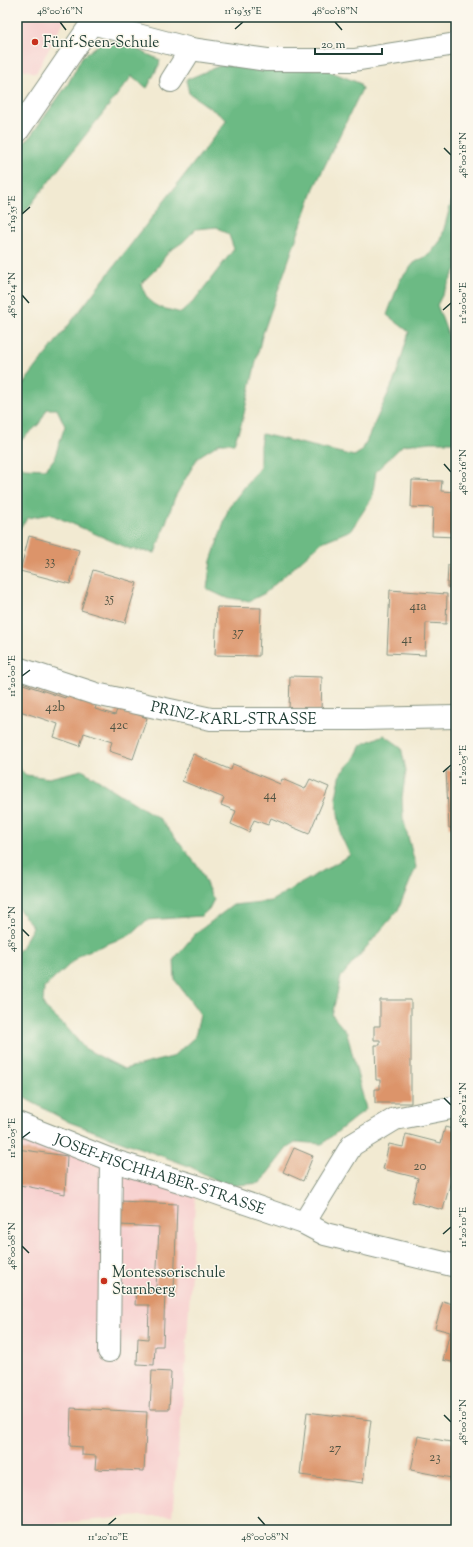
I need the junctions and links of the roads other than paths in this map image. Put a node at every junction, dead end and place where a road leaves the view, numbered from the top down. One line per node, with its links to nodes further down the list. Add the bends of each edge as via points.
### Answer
1 (94, 20): 3 (street); 5 (street)
2 (456, 44): 3 (street, via 354,60 267,60)
3 (191, 49): 4 (street)
4 (171, 81)
5 (20, 121)
6 (17, 668): 7 (street, PRINZ-KARL-STRASSE, via 96,694 211,719)
7 (456, 717)
8 (456, 1107): 11 (street, via 395,1119 352,1145)
9 (17, 1123): 10 (street, JOSEF-FISCHHABER-STRASSE)
10 (111, 1160): 11 (street, JOSEF-FISCHHABER-STRASSE); 13 (street)
11 (304, 1223): 12 (street, JOSEF-FISCHHABER-STRASSE, via 325,1234)
12 (456, 1266)
13 (109, 1351)

